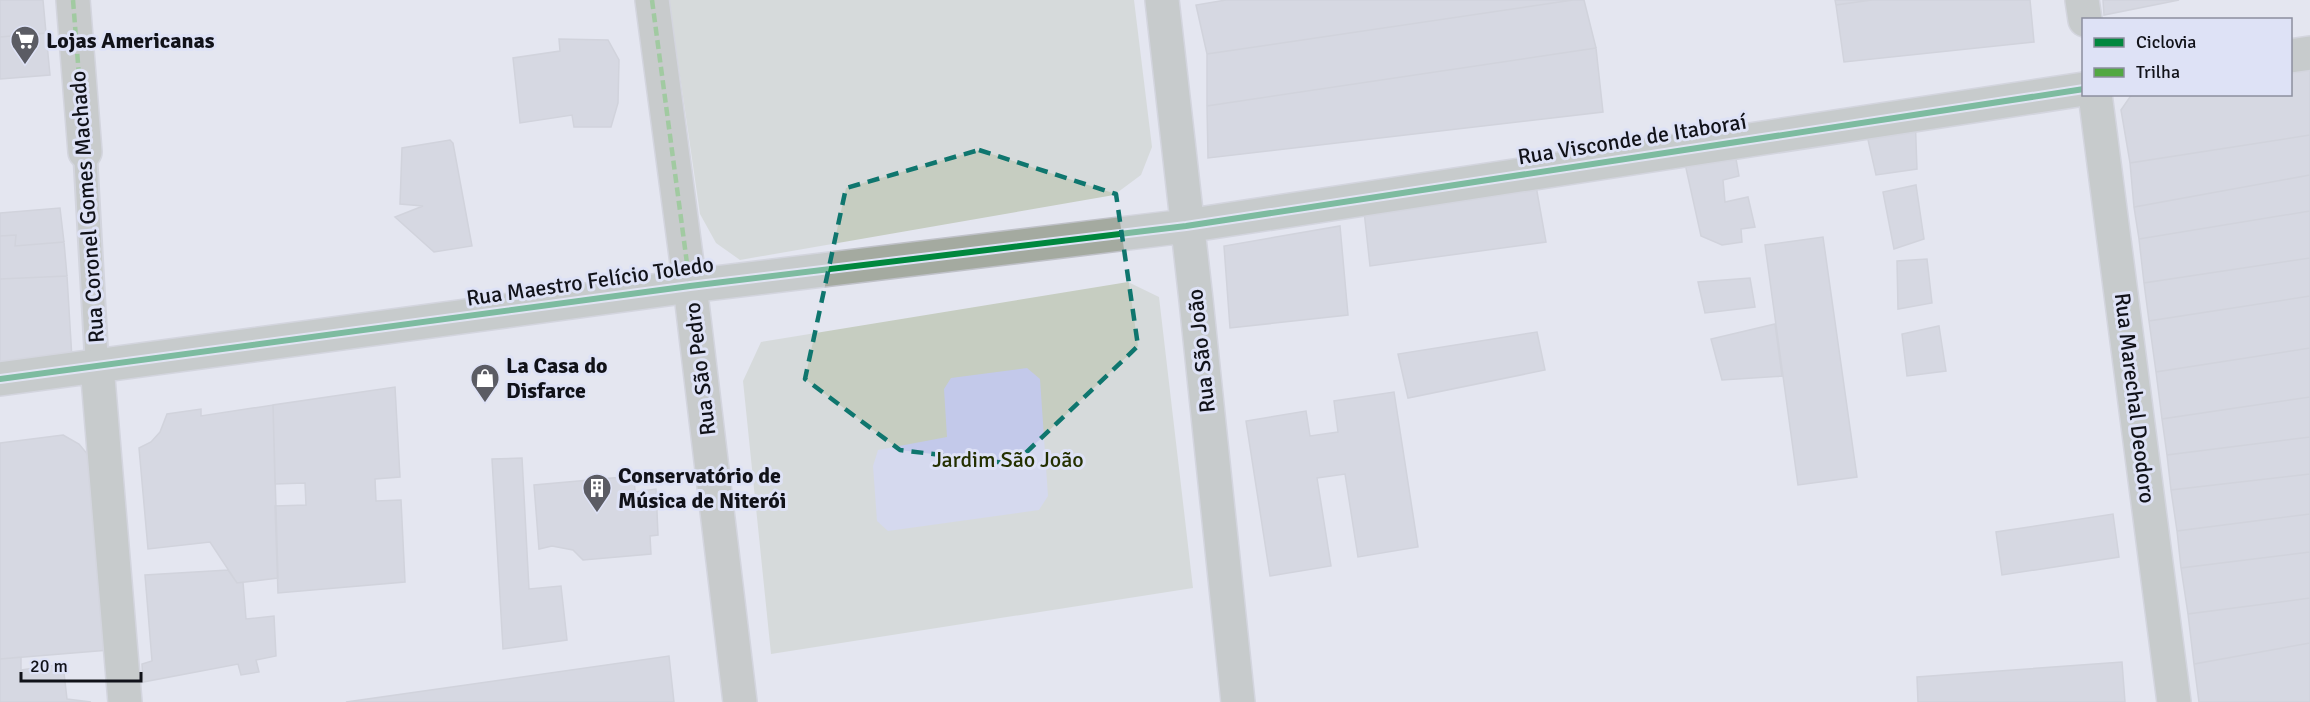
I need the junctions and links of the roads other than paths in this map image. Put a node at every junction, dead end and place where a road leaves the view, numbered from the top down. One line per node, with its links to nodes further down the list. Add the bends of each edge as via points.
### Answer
1 (73, 0): 10 (street, Rua Coronel Gomes Machado)
2 (652, 0): 12 (street, Rua São Pedro)
3 (1162, 0): 11 (street, Rua São João)
4 (2082, 0): 5 (street)
5 (2085, 18)
6 (2310, 53): 7 (street)
7 (2292, 56)
8 (2082, 89): 11 (street, Rua Visconde de Itaboraí)
9 (2095, 96): 18 (street, Rua Marechal Deodoro)
10 (85, 152): 13 (lane, Rua Coronel Gomes Machado)
11 (1186, 226): 12 (street, Rua Maestro Felício Toledo); 17 (street, Rua São João)
12 (690, 286): 13 (street, Rua Maestro Felício Toledo); 16 (street, Rua São Pedro)
13 (97, 366): 14 (street, Rua Maestro Felício Toledo); 15 (street, Rua Coronel Gomes Machado)
14 (0, 379)
15 (125, 702)
16 (740, 702)
17 (1238, 702)
18 (2174, 702)

